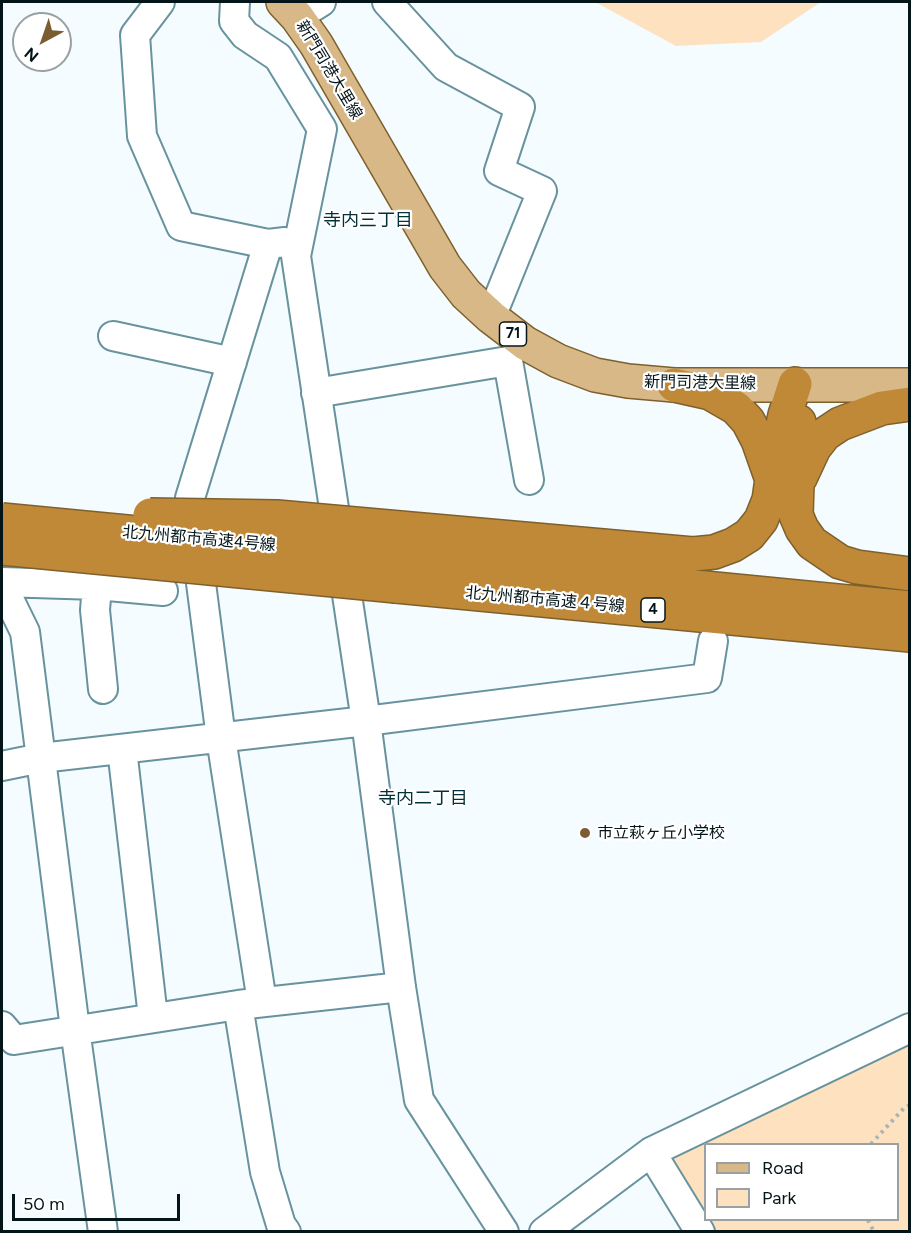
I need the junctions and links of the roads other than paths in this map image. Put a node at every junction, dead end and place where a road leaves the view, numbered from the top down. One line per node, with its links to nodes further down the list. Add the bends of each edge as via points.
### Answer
1 (160, 2): 6 (street, via 135,35 142,136 181,226)
2 (236, 2): 5 (street, via 234,21 245,35 278,57 322,129)
3 (387, 2): 7 (street, via 446,67 520,107 499,171 542,191)
4 (300, 7): 7 (main road, 新門司港大里線 / 71, via 445,267)
5 (299, 240): 6 (street); 13 (street, via 296,256)
6 (268, 244): 9 (street)
7 (491, 317): 11 (main road, 新門司港大里線 / 71, via 525,343 595,375)
8 (113, 336): 9 (street)
9 (232, 362): 31 (street, via 190,498)
10 (795, 384): 11 (main road, 新門司港大里線 / 71); 12 (main road, 新門司港大里線 / 71); 16 (highway, via 799,419)
11 (674, 385): 16 (highway, via 710,393 736,408 748,421 766,459)
12 (909, 385)
13 (316, 393): 15 (street, via 508,361); 30 (street)
14 (909, 404): 16 (highway, via 882,408 840,424 825,434)
15 (529, 480)
16 (785, 482): 19 (highway, via 749,535 714,552); 20 (highway, via 795,500 802,529 825,553 857,567)
17 (10, 521): 19 (highway, bridge, via 158,514 277,517)
18 (2, 549): 19 (highway, 北九州都市高速4号線 / 4, bridge)
19 (398, 557): 24 (highway, 北九州都市高速４号線 / 4); 25 (highway, 北九州都市高速４号線 / 4)
20 (909, 574)
21 (2, 584): 22 (street); 33 (street, via 25,632)
22 (97, 585): 23 (street); 29 (street, via 95,610)
23 (163, 591)
24 (909, 608)
25 (780, 623): 26 (highway, 北九州都市高速４号線 / 4); 28 (highway)
26 (909, 635)
27 (713, 641): 30 (street, via 707,678)
28 (909, 650)
29 (103, 689)
30 (366, 721): 31 (street); 35 (street)
31 (221, 738): 32 (street); 36 (street)
32 (122, 749): 33 (street); 37 (street)
33 (41, 759): 34 (street); 40 (street)
34 (2, 766)
35 (400, 987): 36 (street); 44 (street, via 419,1100)
36 (250, 1004): 37 (street); 43 (street, via 265,1172)
37 (153, 1017): 40 (street)
38 (2, 1026): 40 (street, via 14,1040)
39 (909, 1028): 41 (street)
40 (75, 1029): 42 (street)
41 (651, 1152): 45 (street); 46 (street)
42 (103, 1232)
43 (286, 1232)
44 (504, 1232)
45 (544, 1232)
46 (700, 1232)

